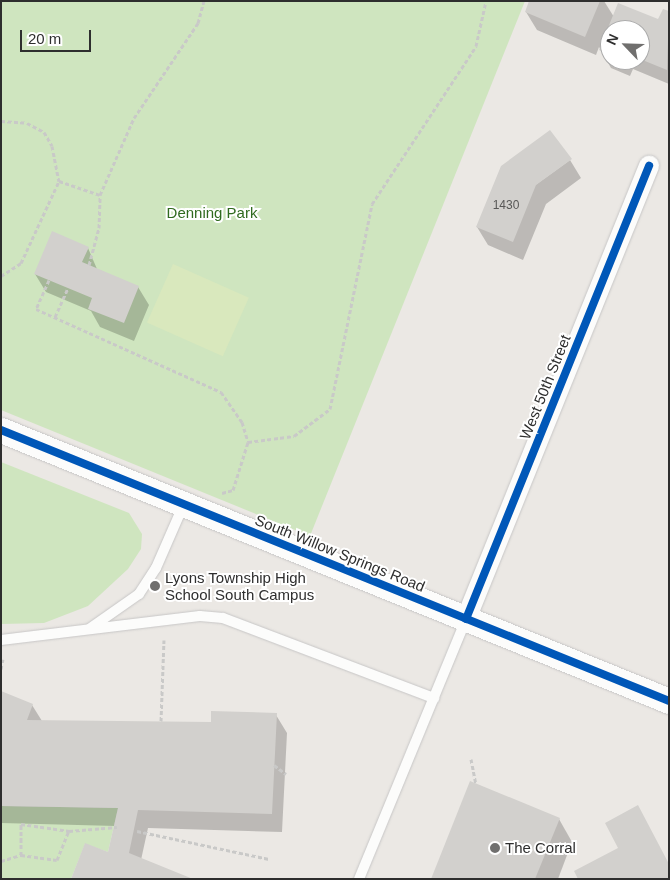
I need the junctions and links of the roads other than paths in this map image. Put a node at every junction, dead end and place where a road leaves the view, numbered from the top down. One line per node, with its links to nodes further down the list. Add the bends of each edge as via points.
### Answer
1 (649, 166): 4 (street, West 50th Street)
2 (1, 430): 3 (street, South Willow Springs Road)
3 (184, 504): 4 (street, South Willow Springs Road); 5 (lane, via 156,568 139,594)
4 (466, 619): 7 (lane); 8 (street, South Willow Springs Road)
5 (83, 632): 6 (lane); 7 (lane, via 200,616 223,618)
6 (1, 640)
7 (434, 698): 9 (lane)
8 (669, 701)
9 (359, 879)

